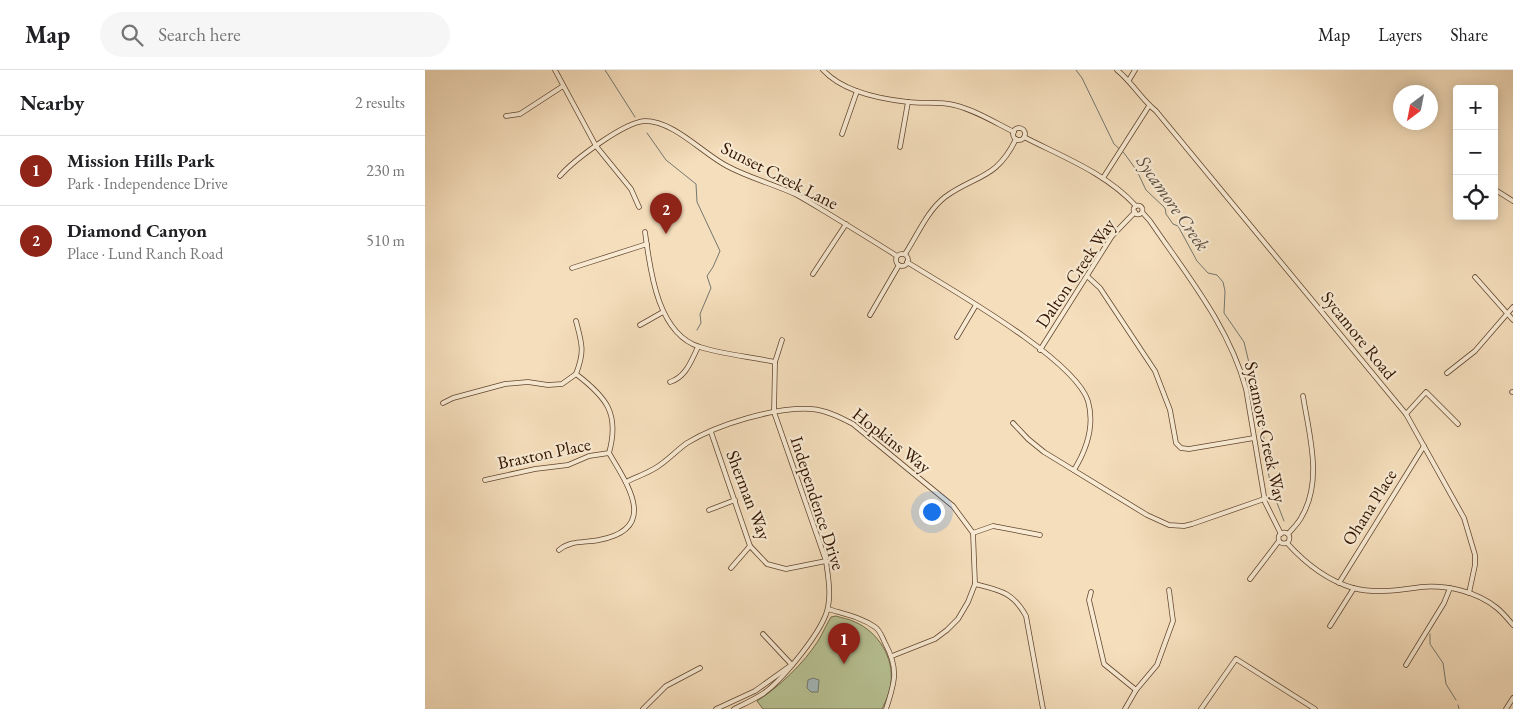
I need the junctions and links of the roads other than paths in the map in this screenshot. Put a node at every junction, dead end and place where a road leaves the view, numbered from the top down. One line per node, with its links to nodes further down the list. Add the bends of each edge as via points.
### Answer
1 (555, 70): 6 (street)
2 (823, 70): 7 (street, via 837,82)
3 (1117, 70): 5 (street, Sycamore Road)
4 (1135, 70): 5 (street)
5 (1129, 80): 9 (street, Sycamore Road)
6 (563, 86): 10 (street, via 520,114); 15 (street)
7 (857, 90): 8 (street); 12 (street)
8 (908, 102): 11 (street, via 955,105); 16 (street)
9 (1149, 106): 18 (street); 55 (street, Sycamore Road, via 1206,170)
10 (506, 116)
11 (1013, 132): 13 (street, via 1022,129); 14 (street)
12 (842, 134)
13 (1025, 137): 14 (street); 18 (street)
14 (1016, 139): 28 (street, via 999,165 984,177 944,198 931,212)
15 (596, 146): 17 (street, Sunset Creek Lane); 22 (street, via 631,189); 25 (street, Sunset Creek Lane, via 631,124 645,121 660,124 671,128 729,168 796,194)
16 (900, 147)
17 (560, 176)
18 (1103, 178): 21 (street)
19 (1498, 192): 20 (street)
20 (1513, 201)
21 (1136, 206): 23 (street); 24 (street, via 1142,207)
22 (639, 207)
23 (1135, 212): 24 (street); 34 (street, Dalton Creek Way, via 1112,236)
24 (1142, 212): 59 (street, Sycamore Creek Way, via 1231,346 1246,389)
25 (846, 224): 29 (street, Sunset Creek Lane); 33 (street)
26 (645, 232): 27 (street)
27 (647, 244): 32 (street); 38 (street, via 652,278)
28 (905, 254): 29 (street); 30 (street)
29 (897, 256): 31 (street)
30 (907, 262): 31 (street); 36 (street)
31 (899, 265): 40 (street)
32 (572, 268)
33 (813, 274)
34 (1087, 276): 47 (street, Dalton Creek Way); 59 (street, via 1100,288 1155,371 1170,410 1178,446 1189,449)
35 (1475, 277): 39 (street)
36 (977, 306): 44 (street); 47 (street, via 1009,325)
37 (1513, 307): 39 (street)
38 (663, 312): 43 (street); 46 (street, via 672,327)
39 (1507, 313): 41 (street); 49 (street, via 1475,351)
40 (870, 315)
41 (1513, 320)
42 (576, 321): 50 (street, via 583,345)
43 (640, 325)
44 (957, 337)
45 (782, 340): 48 (street, Independence Drive)
46 (698, 347): 48 (street); 51 (street, via 688,368 679,379)
47 (1040, 350): 62 (street, via 1067,370 1088,402 1090,433)
48 (775, 362): 54 (street, Independence Drive)
49 (1447, 373)
50 (576, 374): 53 (street, via 562,384 505,384); 61 (street, via 596,390 611,414 613,441)
51 (670, 382)
52 (1303, 396): 70 (street, via 1314,474 1302,516)
53 (443, 403)
54 (774, 412): 58 (street, Hopkins Way); 68 (street, Hopkins Way, via 825,411 853,424 953,506); 76 (street, Independence Drive)
55 (1406, 414): 57 (street, via 1427,392); 60 (street, Sycamore Road)
56 (1013, 423): 62 (street, via 1035,445)
57 (1458, 424)
58 (711, 432): 64 (street, Hopkins Way, via 687,443 657,467); 66 (street, Sherman Way)
59 (1254, 438): 65 (street, Sycamore Creek Way)
60 (1423, 446): 79 (street, Ohana Place); 85 (street, Sycamore Road, via 1464,518 1475,555)
61 (609, 453): 63 (street, Braxton Place, via 589,456 569,465); 64 (street)
62 (1074, 470): 65 (street, via 1169,525 1184,526)
63 (485, 480)
64 (626, 482): 75 (street, via 635,508 628,526 619,534 601,540 573,542)
65 (1264, 499): 69 (street, Sycamore Creek Way)
66 (735, 500): 67 (street); 74 (street, Sherman Way)
67 (709, 510)
68 (973, 533): 71 (street, via 993,526); 80 (street)
69 (1281, 534): 70 (street); 72 (street)
70 (1288, 534): 73 (street)
71 (1040, 535)
72 (1279, 541): 73 (street); 78 (street)
73 (1287, 543): 79 (street, via 1316,570)
74 (750, 546): 76 (street, Sherman Way, via 767,564 786,569); 77 (street)
75 (559, 550)
76 (826, 561): 86 (street, Independence Drive)
77 (731, 568)
78 (1250, 579)
79 (1339, 582): 81 (street)
80 (975, 584): 90 (street, via 968,602 947,630 929,642); 100 (street, via 1004,592 1013,598 1026,616)
81 (1354, 588): 82 (street, via 1390,592); 88 (street)
82 (1450, 588): 85 (street); 92 (street)
83 (1169, 590): 94 (street, via 1173,621 1157,665)
84 (1091, 592): 94 (street, via 1089,600 1105,664)
85 (1469, 593): 87 (street, via 1498,608)
86 (828, 608): 90 (street, via 877,628); 91 (street, Independence Drive, via 809,644)
87 (1513, 625)
88 (1330, 626)
89 (763, 634): 91 (street)
90 (892, 656): 99 (street, via 894,686)
91 (791, 665): 97 (street, Independence Drive, via 755,691); 98 (street, Independence Drive, via 766,692)
92 (1406, 665)
93 (700, 668): 96 (street, via 666,686)
94 (1137, 690): 101 (street)
95 (1513, 698): 104 (street)
96 (643, 709)
97 (716, 709)
98 (734, 709)
99 (886, 709)
100 (1043, 709)
101 (1125, 709)
102 (1201, 709): 103 (street, via 1236,659)
103 (1315, 709)
104 (1506, 709)

